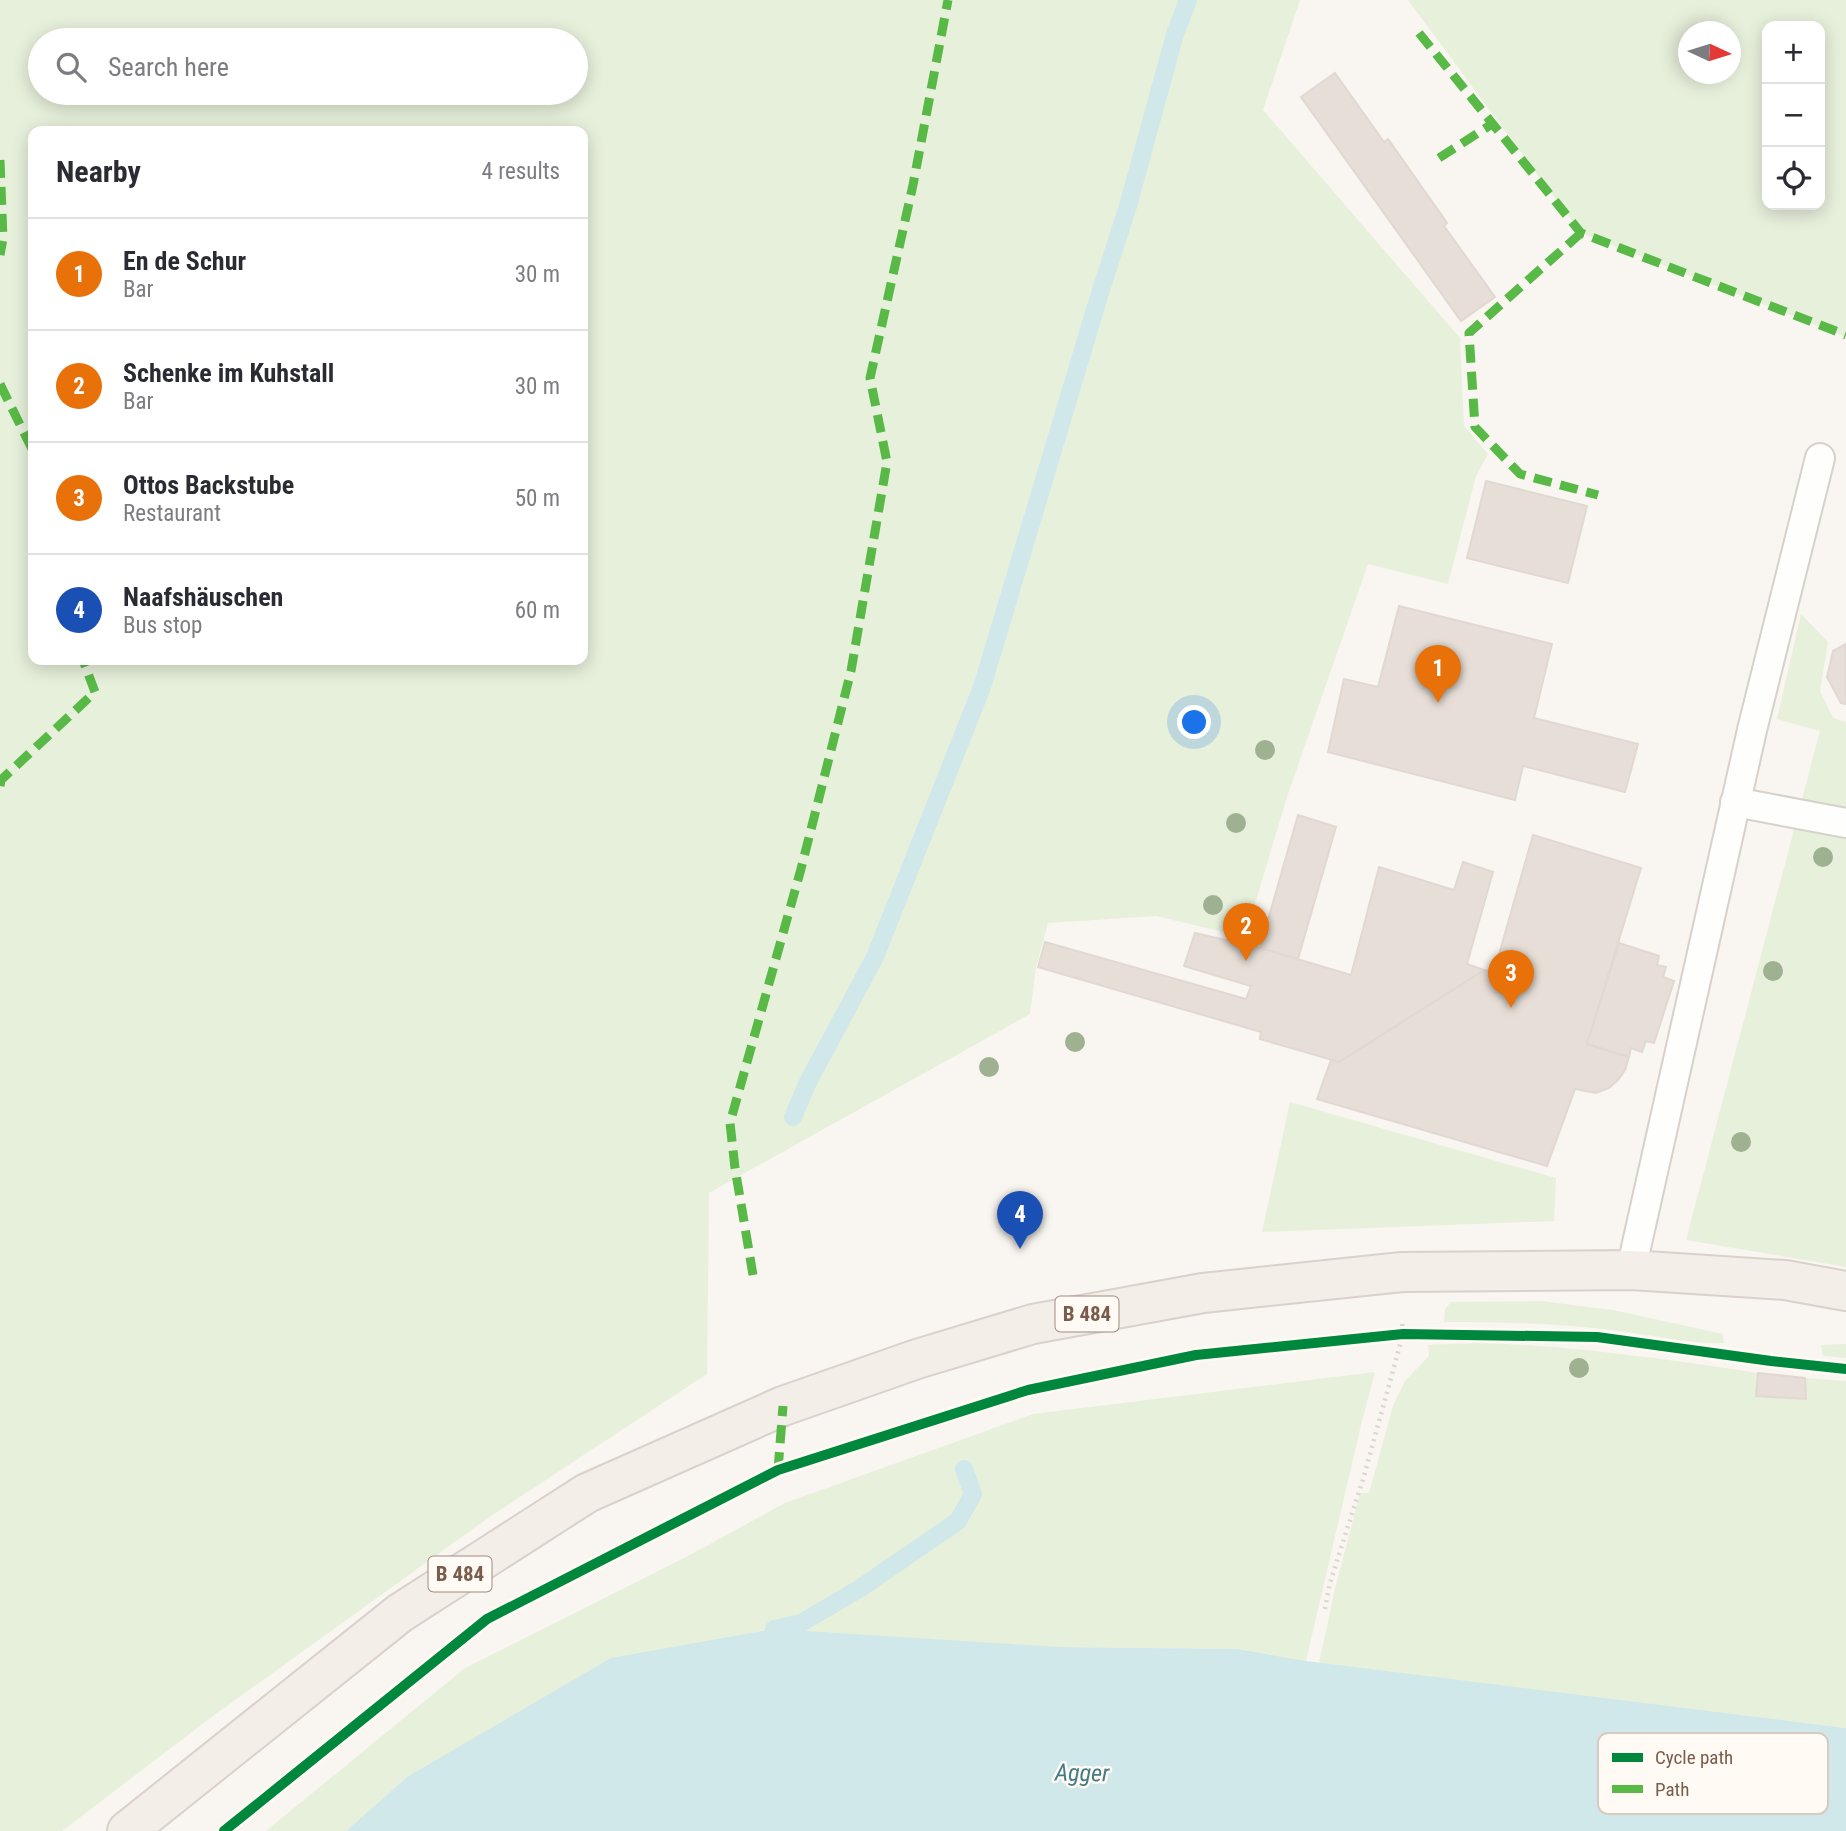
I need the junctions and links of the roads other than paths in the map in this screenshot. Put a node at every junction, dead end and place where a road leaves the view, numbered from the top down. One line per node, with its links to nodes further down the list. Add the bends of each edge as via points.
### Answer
1 (1820, 458): 2 (lane)
2 (1735, 802): 3 (lane); 4 (lane)
3 (1846, 823)
4 (1631, 1270): 5 (main road, B 484, via 1785,1280); 6 (main road, B 484, via 1402,1272 1203,1293 1033,1324 783,1406 587,1493 400,1613)
5 (1846, 1291)
6 (127, 1831)

